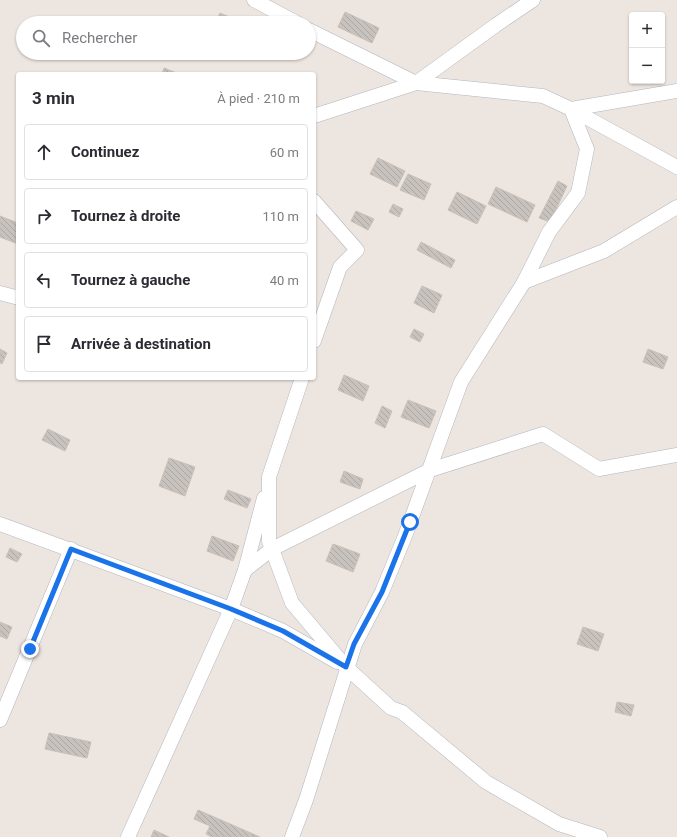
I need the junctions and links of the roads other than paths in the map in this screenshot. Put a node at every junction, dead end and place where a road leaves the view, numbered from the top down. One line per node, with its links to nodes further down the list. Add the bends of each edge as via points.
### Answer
1 (254, 0): 3 (street)
2 (533, 0): 5 (street)
3 (284, 16)
4 (316, 33): 5 (street)
5 (416, 82): 7 (street, via 543,96); 8 (street)
6 (677, 91): 7 (street)
7 (571, 109): 9 (street); 12 (street, via 587,149 578,193 549,232)
8 (316, 115)
9 (677, 167)
10 (316, 203): 15 (street, via 357,250 340,267)
11 (677, 207): 12 (street, via 604,251)
12 (524, 282): 18 (street, via 461,382)
13 (0, 293): 14 (street)
14 (16, 297)
15 (316, 335)
16 (301, 380): 19 (street)
17 (677, 455): 18 (street, via 599,469 543,434)
18 (430, 470): 22 (street); 25 (street, via 382,592 354,644)
19 (269, 478): 22 (street, via 269,541); 23 (street)
20 (0, 524): 21 (street)
21 (71, 549): 24 (street); 26 (street)
22 (272, 549): 23 (street); 25 (street, via 292,603)
23 (245, 570): 24 (street)
24 (231, 609): 25 (street, via 283,631); 27 (street)
25 (346, 667): 28 (street, via 306,800); 29 (street, via 391,708 402,712 486,782 559,824)
26 (0, 720)
27 (128, 837)
28 (292, 837)
29 (600, 837)

